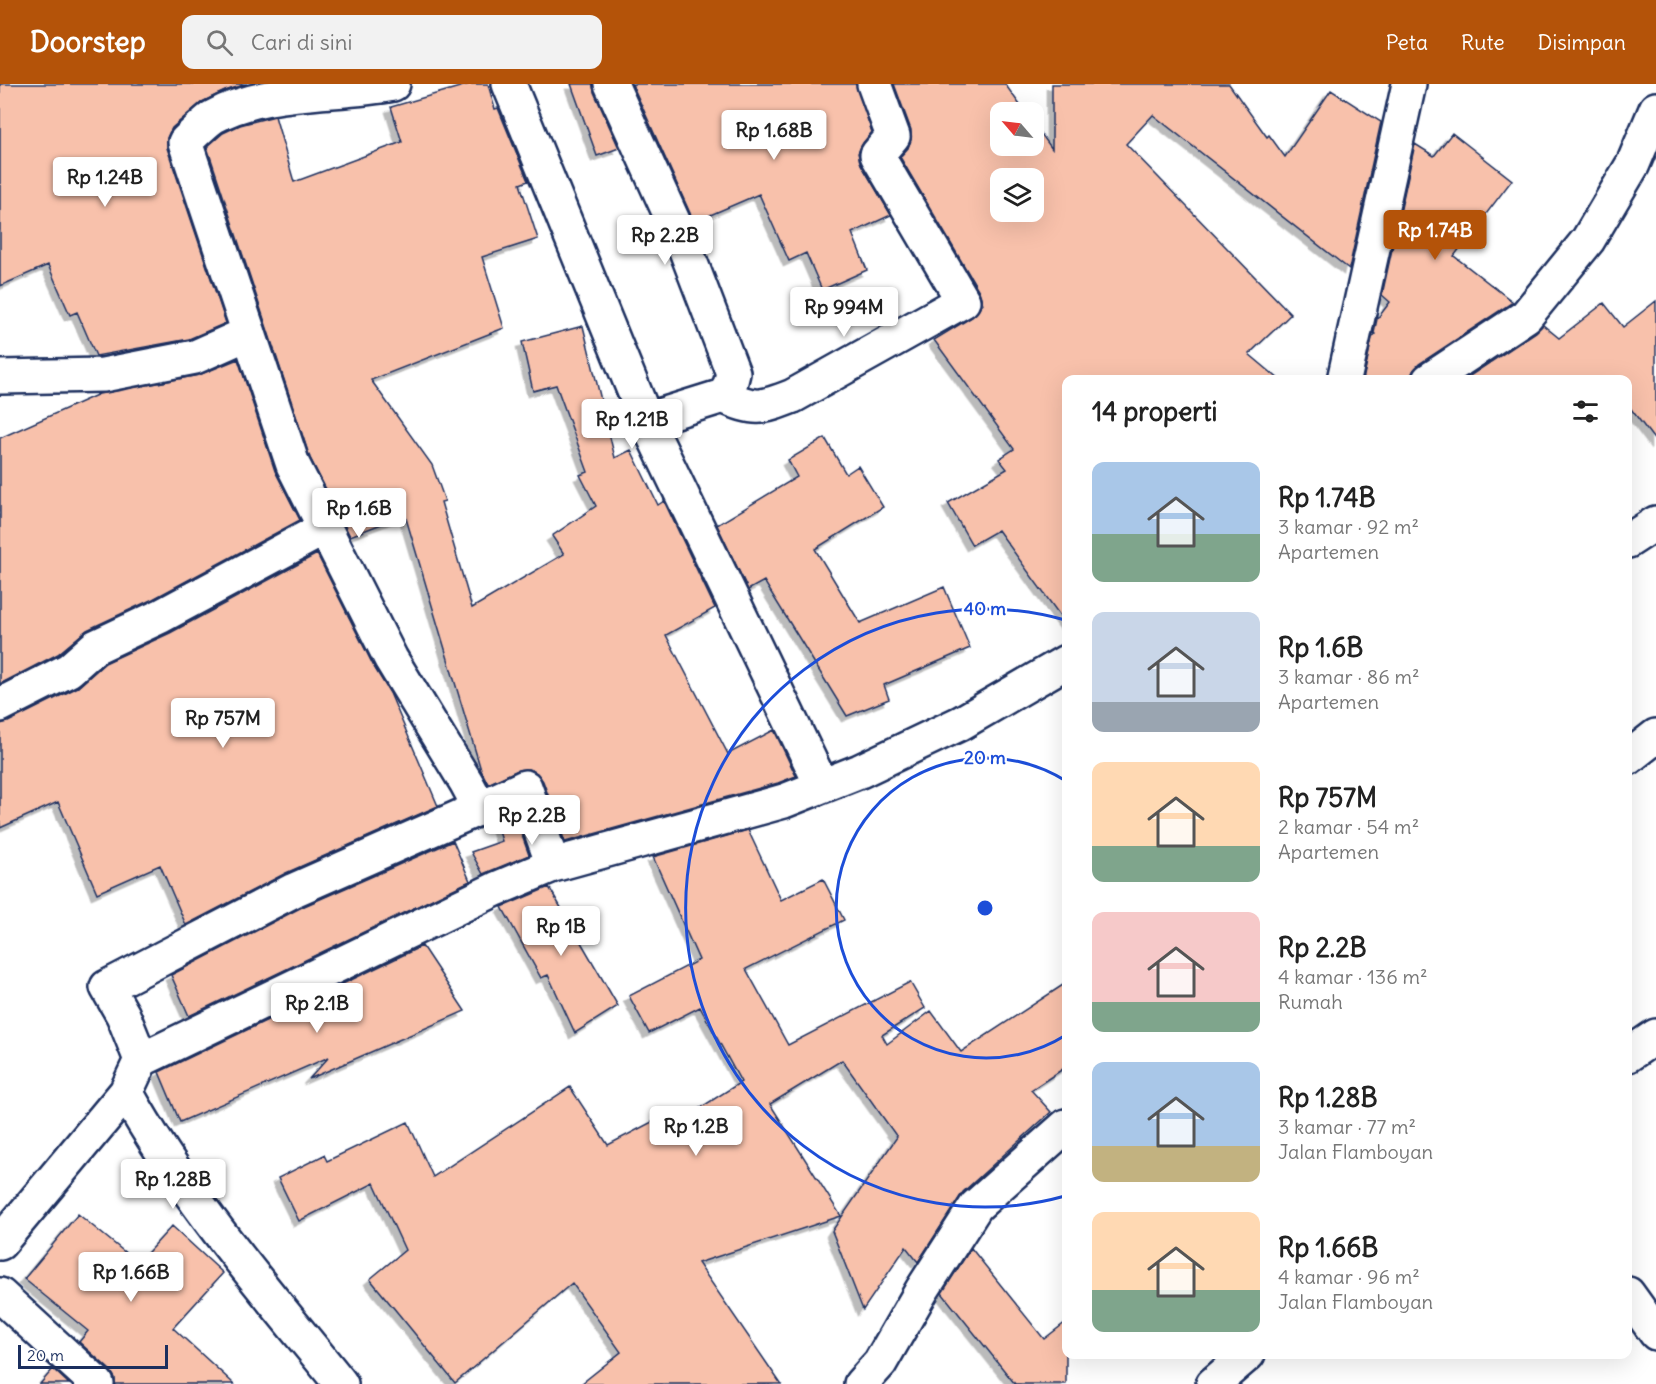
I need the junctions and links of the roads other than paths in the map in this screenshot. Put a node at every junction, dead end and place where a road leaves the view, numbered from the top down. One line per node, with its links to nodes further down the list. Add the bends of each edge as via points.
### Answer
1 (393, 84): 7 (street, via 262,98 213,117 185,142)
2 (509, 84): 12 (street)
3 (611, 84): 11 (street, via 684,245 722,341 733,373)
4 (874, 84): 11 (street, via 893,136 877,155 963,301 793,396 763,408)
5 (1409, 84): 8 (street)
6 (1656, 109): 9 (street, via 1633,164 1588,240 1526,316)
7 (249, 333): 10 (street, via 195,357 103,375); 14 (street, via 293,465)
8 (1345, 375)
9 (1437, 375)
10 (0, 377)
11 (723, 396): 12 (street)
12 (646, 420): 20 (street)
13 (1656, 523): 15 (street)
14 (325, 528): 17 (street, via 95,647 69,670); 21 (street, via 391,659)
15 (1632, 538)
16 (1062, 664): 20 (street, via 961,723)
17 (0, 705)
18 (1656, 736): 19 (street)
19 (1632, 755)
20 (822, 786): 22 (street, via 784,801)
21 (480, 808): 22 (street, via 525,787); 25 (street, via 294,890 107,987)
22 (553, 865): 25 (street)
23 (1656, 1036): 24 (street)
24 (1632, 1052)
25 (141, 1060): 26 (street)
26 (126, 1092): 28 (street); 34 (street, via 152,1138 244,1264)
27 (1062, 1130): 35 (street, via 976,1206 880,1363)
28 (0, 1243)
29 (0, 1295): 33 (street)
30 (1632, 1300): 31 (street)
31 (1656, 1333)
32 (1242, 1359): 36 (street)
33 (97, 1384)
34 (341, 1384)
35 (861, 1384)
36 (1213, 1384)

